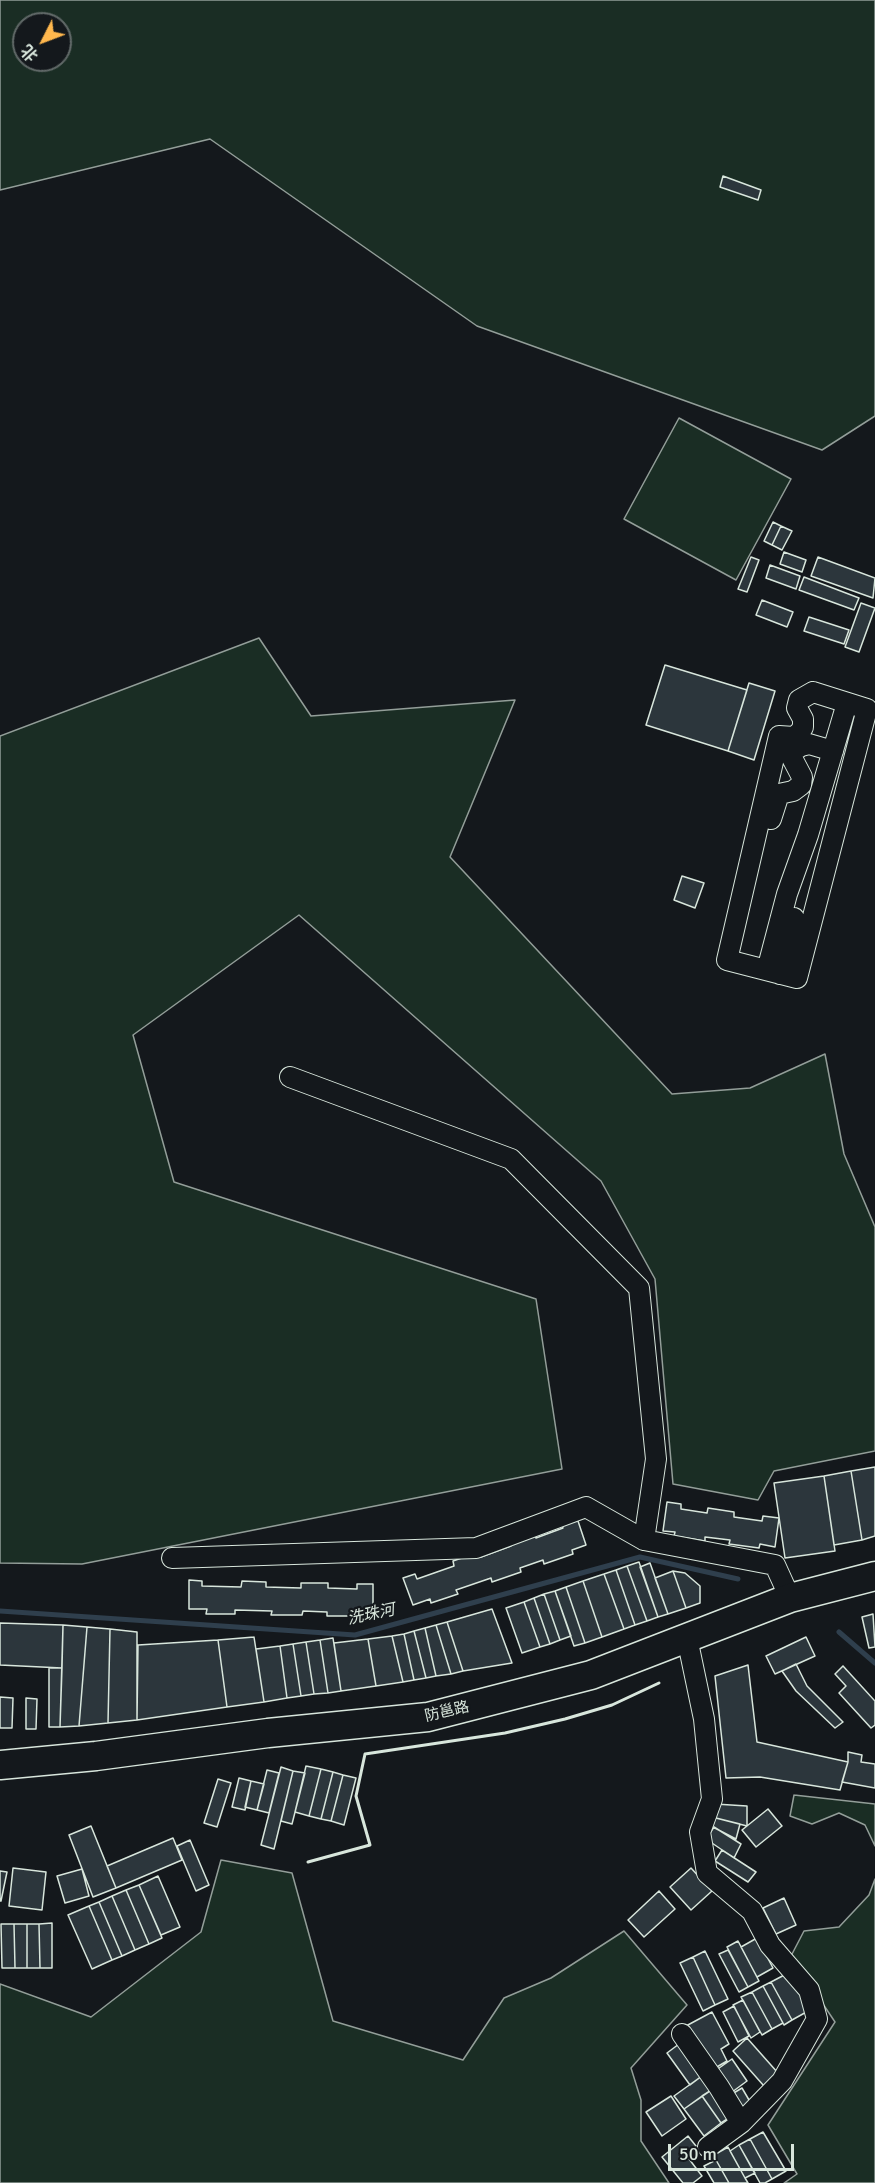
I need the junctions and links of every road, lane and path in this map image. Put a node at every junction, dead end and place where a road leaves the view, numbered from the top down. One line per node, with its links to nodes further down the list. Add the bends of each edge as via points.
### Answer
1 (851, 704): 2 (street); 3 (street, via 813,692 805,695 797,708 803,719 800,732 794,737 778,736); 4 (street, via 818,838)
2 (833, 751): 3 (street, via 810,744 801,746 791,756 802,777 801,785 779,794); 4 (street, via 787,894)
3 (727, 960): 4 (street)
4 (774, 972)
5 (290, 1077): 6 (street, via 511,1159 639,1288 656,1459)
6 (644, 1540): 7 (street, via 586,1507 476,1548); 9 (street, via 775,1565)
7 (172, 1558)
8 (875, 1576): 9 (highway, 防邕路)
9 (790, 1598): 10 (highway, 防邕路)
10 (687, 1638): 11 (highway, 防邕路, via 591,1675 428,1717); 13 (street, via 704,1719 712,1799 700,1832 707,1873 752,1911 770,1945 809,1990 817,2019 782,2081)
11 (0, 1765)
12 (682, 2034): 13 (street)
13 (741, 2123): 14 (street)
14 (708, 2147)

